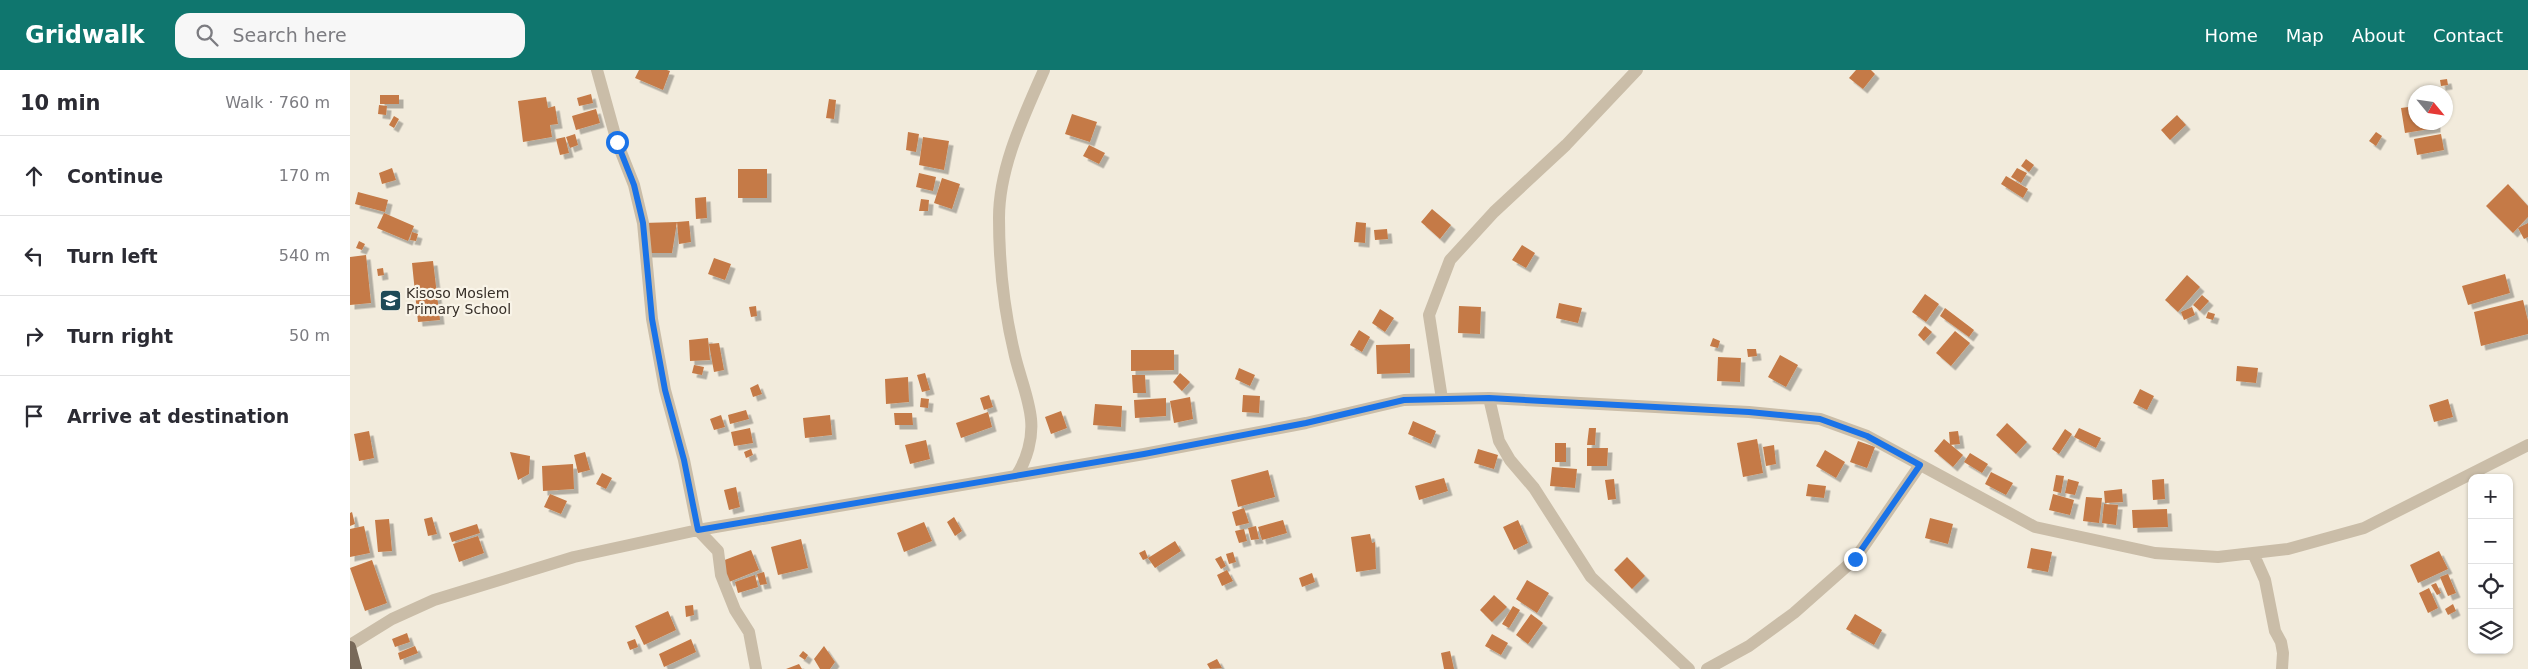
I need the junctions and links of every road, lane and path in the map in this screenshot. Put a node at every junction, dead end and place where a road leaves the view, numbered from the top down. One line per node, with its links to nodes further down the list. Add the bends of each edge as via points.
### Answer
1 (597, 70): 9 (street, via 643,223 652,319)
2 (1044, 70): 8 (street, via 1026,110 1005,172 999,216 1003,293 1014,355 1032,419 1024,464)
3 (1637, 70): 5 (street, via 1450,260 1429,315)
4 (1489, 398): 5 (street); 7 (street, via 1820,419 1867,436); 14 (street, via 1499,441 1510,460 1534,488 1591,577)
5 (1442, 400): 8 (street, via 1404,400 1306,423)
6 (2528, 445): 10 (street, via 2364,528 2288,549)
7 (1920, 465): 10 (street, via 2035,527 2155,553 2218,557); 15 (street, via 1855,559 1794,613 1749,646)
8 (1016, 476): 9 (street)
9 (698, 530): 11 (street, via 574,557 434,600 392,619); 13 (street, via 718,551 721,575 735,610 749,632)
10 (2253, 553): 16 (street, via 2265,580 2275,631 2281,642)
11 (350, 646): 12 (main road)
12 (356, 669)
13 (756, 669)
14 (1689, 669)
15 (1708, 669)
16 (2282, 669)

